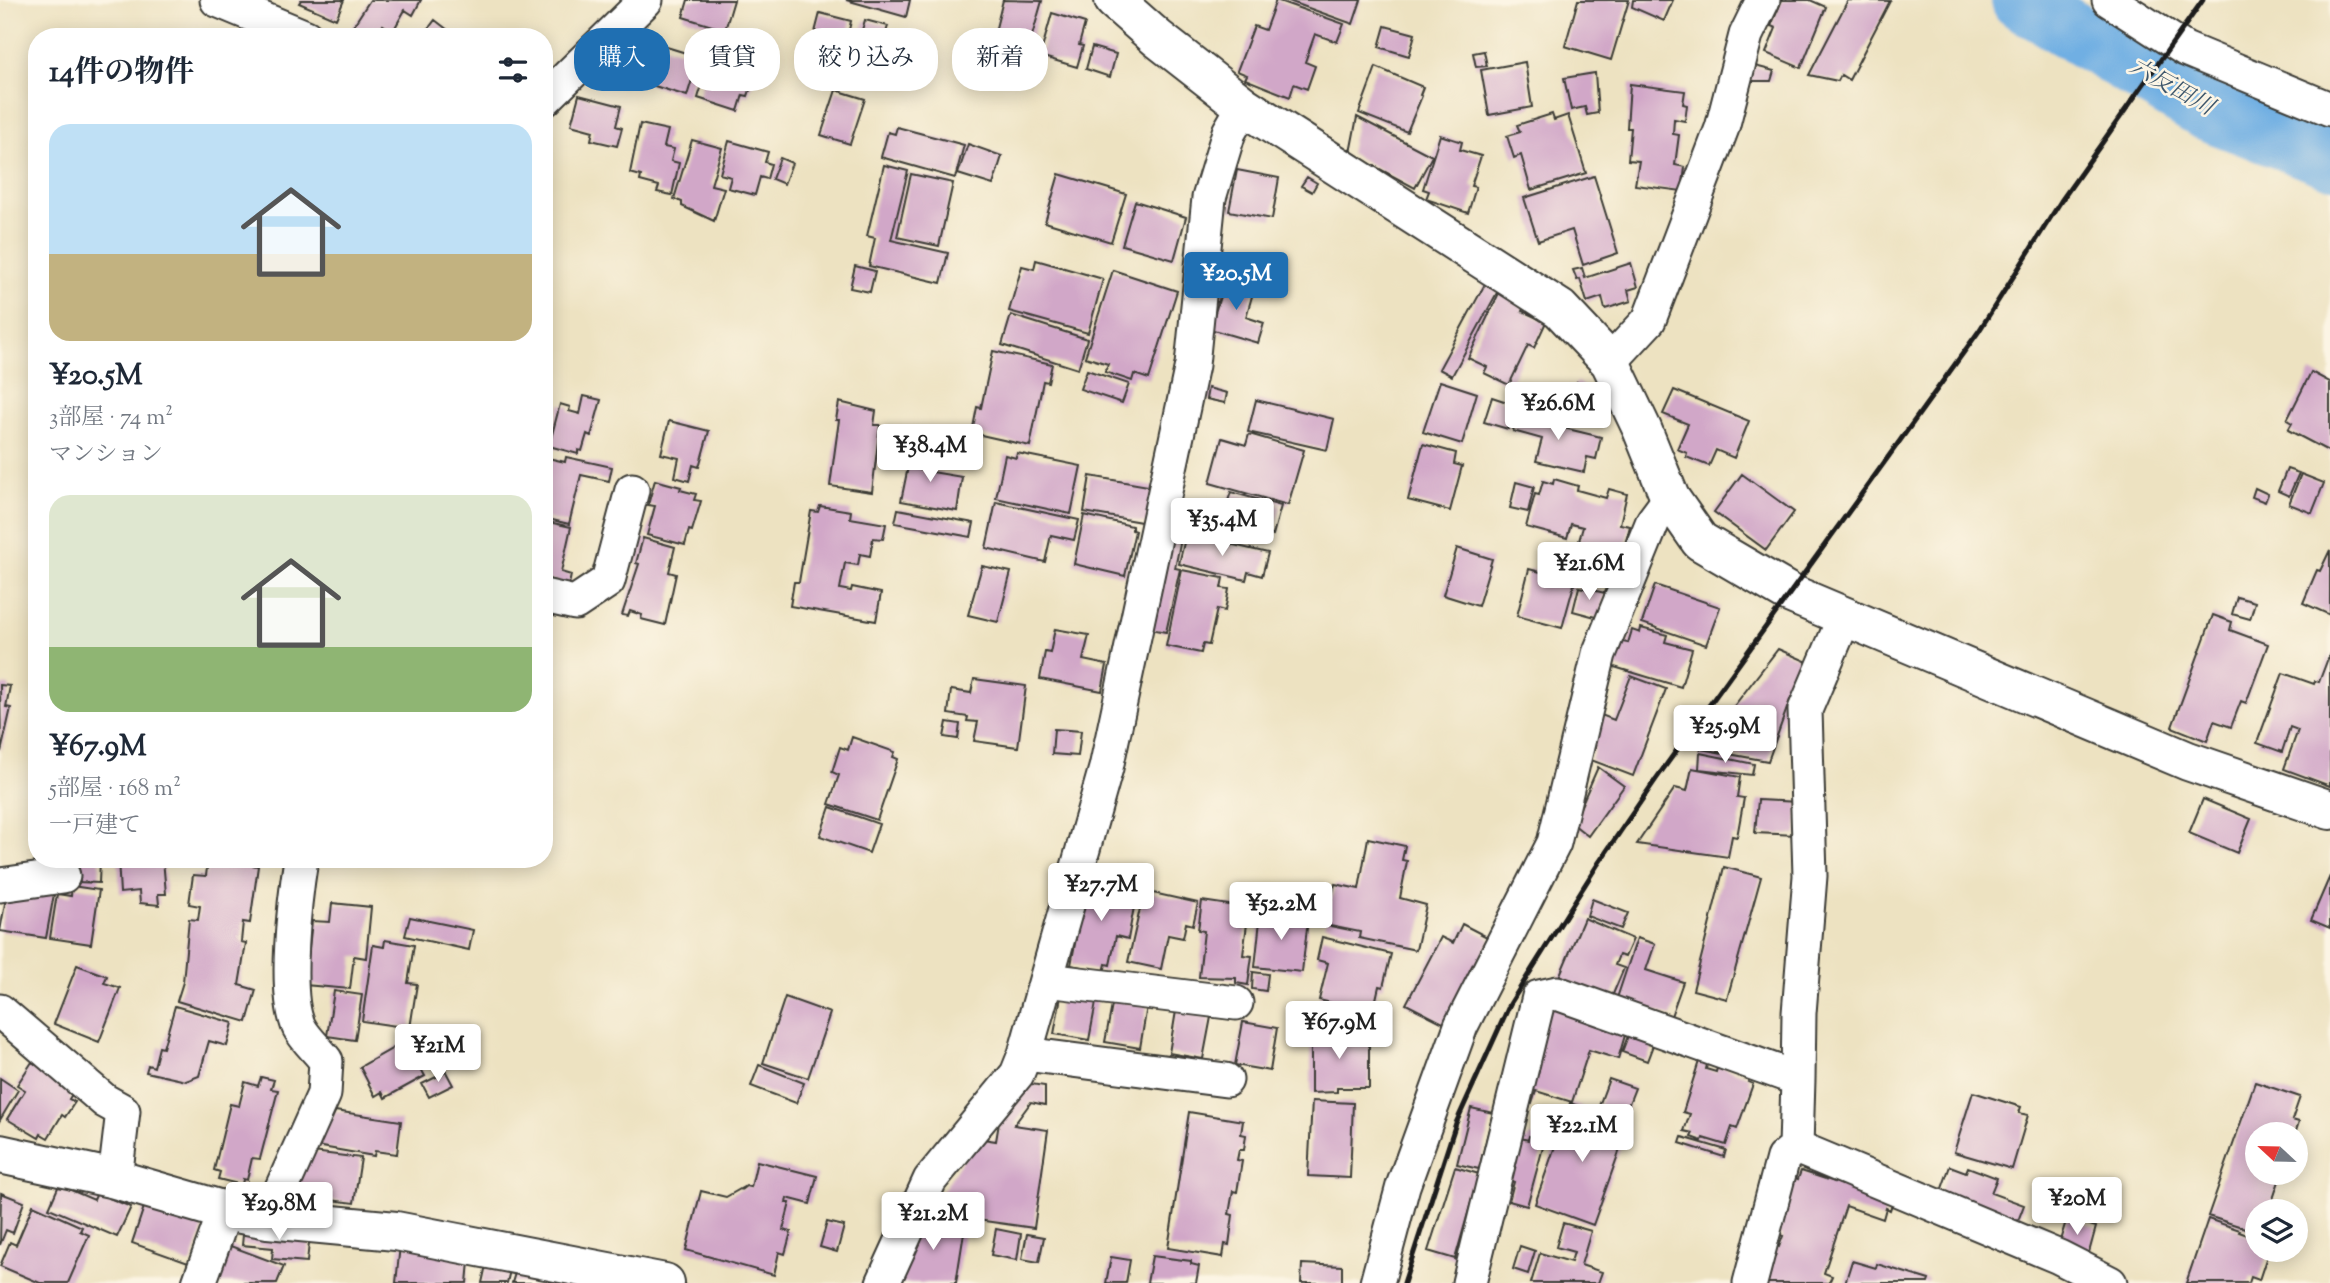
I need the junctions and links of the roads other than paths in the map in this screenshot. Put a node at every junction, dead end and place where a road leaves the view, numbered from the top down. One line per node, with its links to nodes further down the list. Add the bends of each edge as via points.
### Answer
1 (217, 0): 6 (street)
2 (646, 0): 8 (street)
3 (1114, 0): 9 (street)
4 (1763, 0): 11 (street, via 1746,35 1722,128 1649,320)
5 (2109, 0): 10 (street, via 2185,49)
6 (264, 10): 7 (street)
7 (292, 28)
8 (553, 91)
9 (1244, 106): 11 (street, via 1560,309); 20 (street, via 1229,132 1209,198 1192,365 1106,768)
10 (2330, 109)
11 (1610, 362): 13 (street)
12 (632, 490): 14 (street, via 608,581 575,603)
13 (1670, 498): 15 (street, via 1700,541 1789,593); 34 (street, via 1653,521 1599,654 1553,843 1461,1026 1403,1186)
14 (553, 598)
15 (1844, 617): 16 (street, via 2188,761); 24 (street, via 1805,710 1810,876)
16 (2330, 810)
17 (300, 868): 30 (street, via 291,986 299,1027 327,1060 324,1094)
18 (63, 876): 19 (street)
19 (0, 885)
20 (1047, 980): 21 (street); 23 (street)
21 (1236, 1003)
22 (0, 1011): 28 (street, via 105,1101 123,1111)
23 (1025, 1054): 25 (street); 33 (street, via 1017,1074 930,1180)
24 (1798, 1079): 26 (street); 35 (street, via 1557,993 1539,997)
25 (1226, 1080)
26 (1796, 1147): 36 (street, via 1783,1158); 37 (street, via 2059,1257)
27 (0, 1154): 28 (street)
28 (115, 1179): 29 (street)
29 (225, 1211): 30 (street); 31 (street)
30 (268, 1219): 32 (street, via 397,1231)
31 (199, 1283)
32 (665, 1283)
33 (883, 1283)
34 (1377, 1283)
35 (1469, 1283)
36 (1750, 1283)
37 (2110, 1283)

